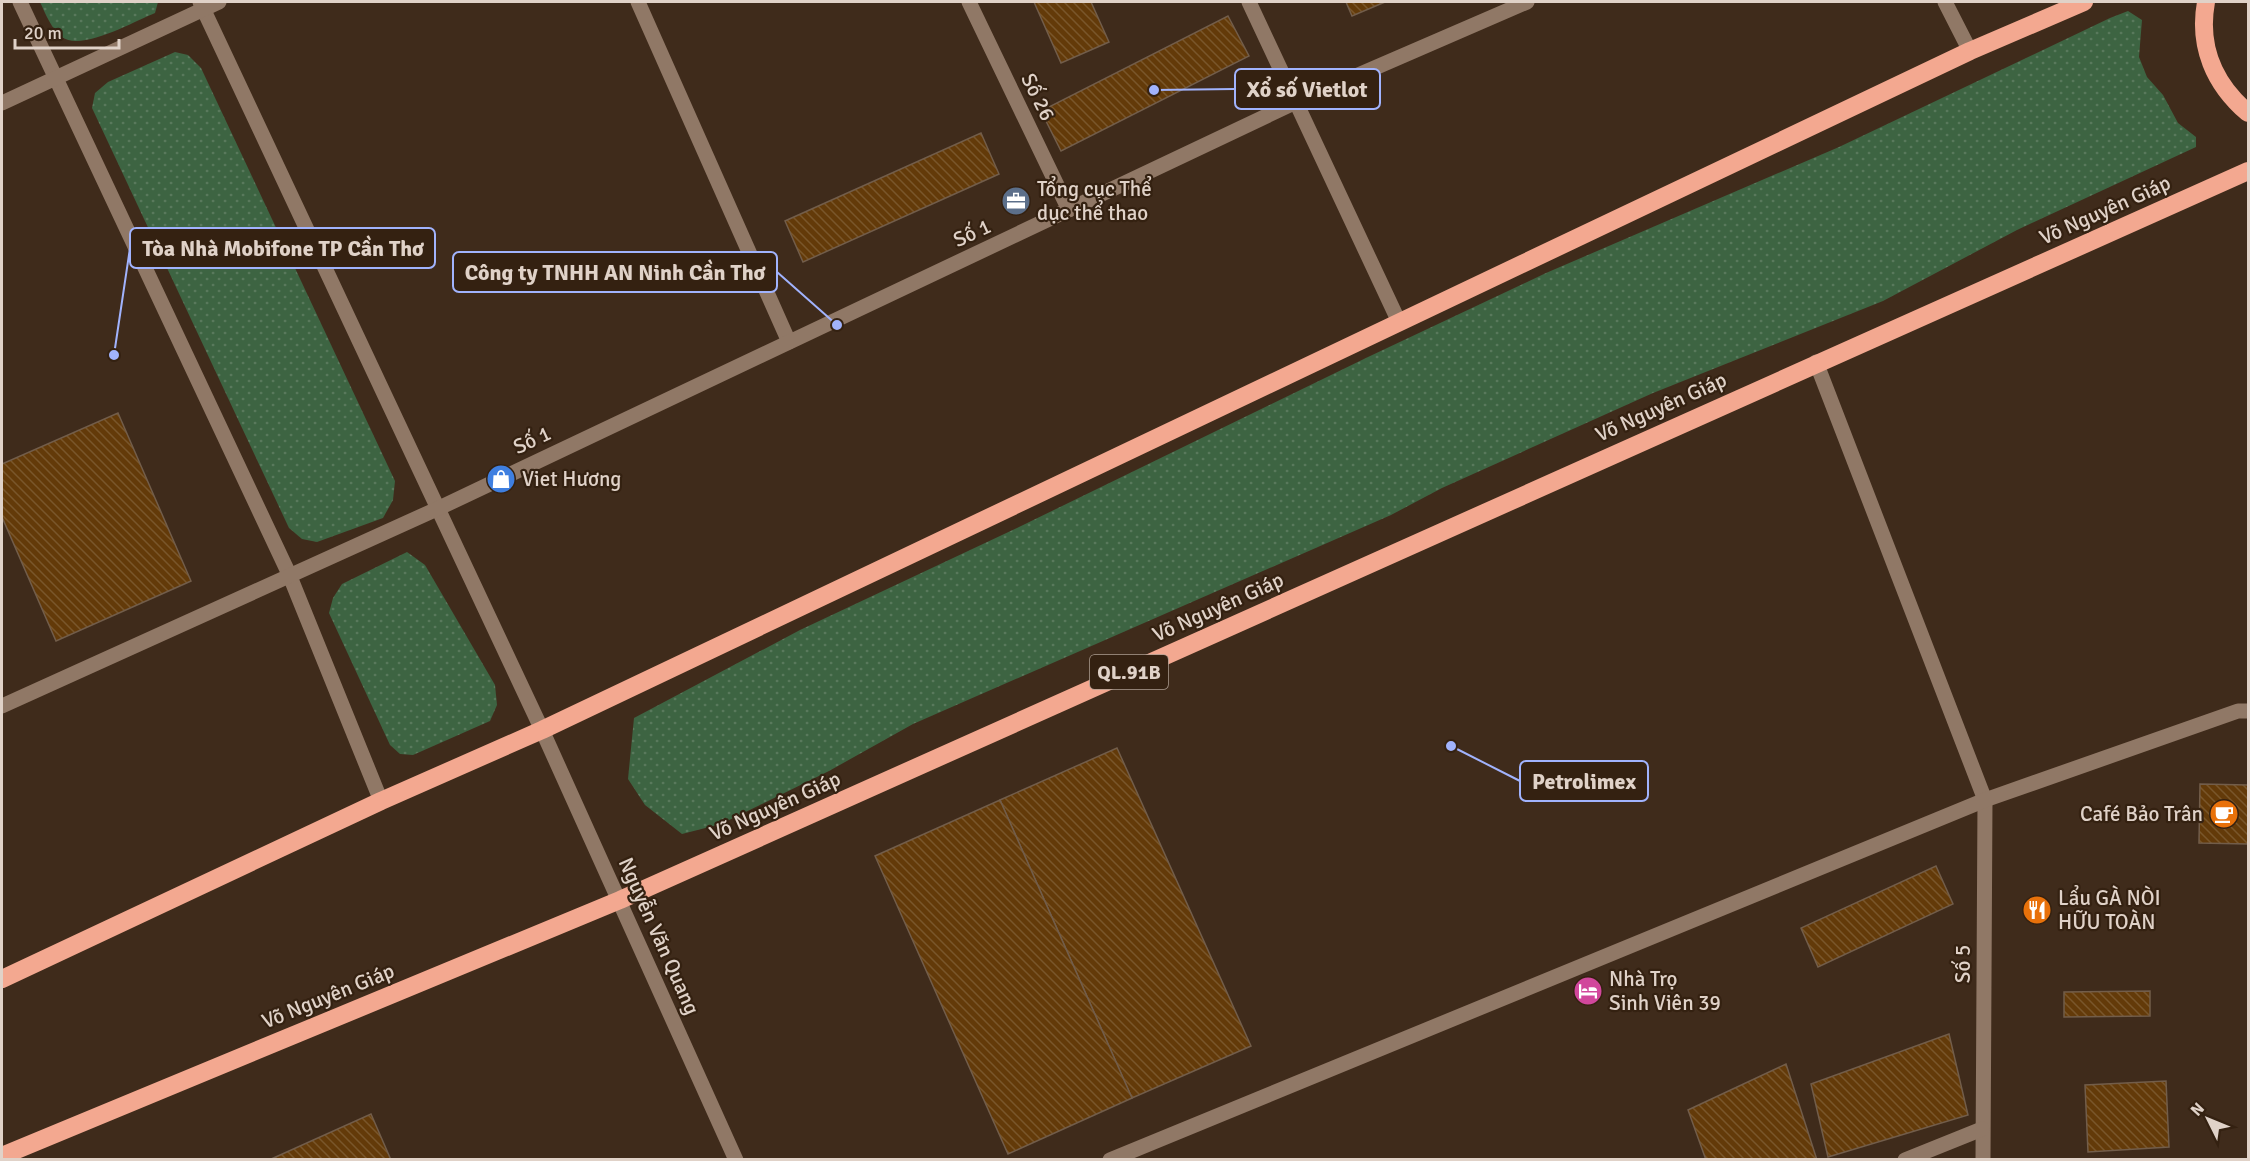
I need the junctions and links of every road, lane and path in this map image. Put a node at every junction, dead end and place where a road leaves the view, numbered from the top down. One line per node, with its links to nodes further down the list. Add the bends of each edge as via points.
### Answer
1 (20, 2): 12 (street)
2 (219, 2): 10 (street)
3 (638, 2): 19 (street)
4 (969, 2): 17 (street, Số 26)
5 (1249, 2): 13 (street)
6 (1527, 2): 13 (street, Số 1)
7 (1944, 2): 11 (street)
8 (2084, 2): 11 (highway)
9 (2206, 2): 15 (highway, via 2203,20 2207,55 2222,87)
10 (201, 5): 12 (street); 21 (street, Nguyễn Văn Quang)
11 (1970, 51): 18 (highway)
12 (56, 78): 14 (street); 22 (street)
13 (1296, 102): 17 (street, Số 1); 18 (street)
14 (2, 103)
15 (2248, 113)
16 (2248, 171): 20 (highway, Võ Nguyên Giáp / QL.91B)
17 (1070, 210): 19 (street, Số 1)
18 (1399, 322): 25 (highway)
19 (789, 342): 21 (street, Số 1)
20 (1816, 362): 26 (street); 28 (highway, Võ Nguyên Giáp / QL.91B)
21 (437, 509): 22 (street, Số 1); 25 (street, Nguyễn Văn Quang)
22 (289, 574): 23 (street, Số 1); 27 (street)
23 (2, 706)
24 (2248, 711): 26 (street, via 2238,711)
25 (542, 730): 27 (highway); 28 (street, Nguyễn Văn Quang)
26 (1985, 800): 30 (street, Số 5); 33 (street)
27 (381, 801): 29 (highway)
28 (620, 900): 31 (highway, Võ Nguyên Giáp / QL.91B); 32 (street, Nguyễn Văn Quang)
29 (2, 979)
30 (1982, 1129): 34 (street); 35 (street, Số 5)
31 (2, 1156)
32 (736, 1160)
33 (1110, 1160)
34 (1905, 1160)
35 (1983, 1160)

